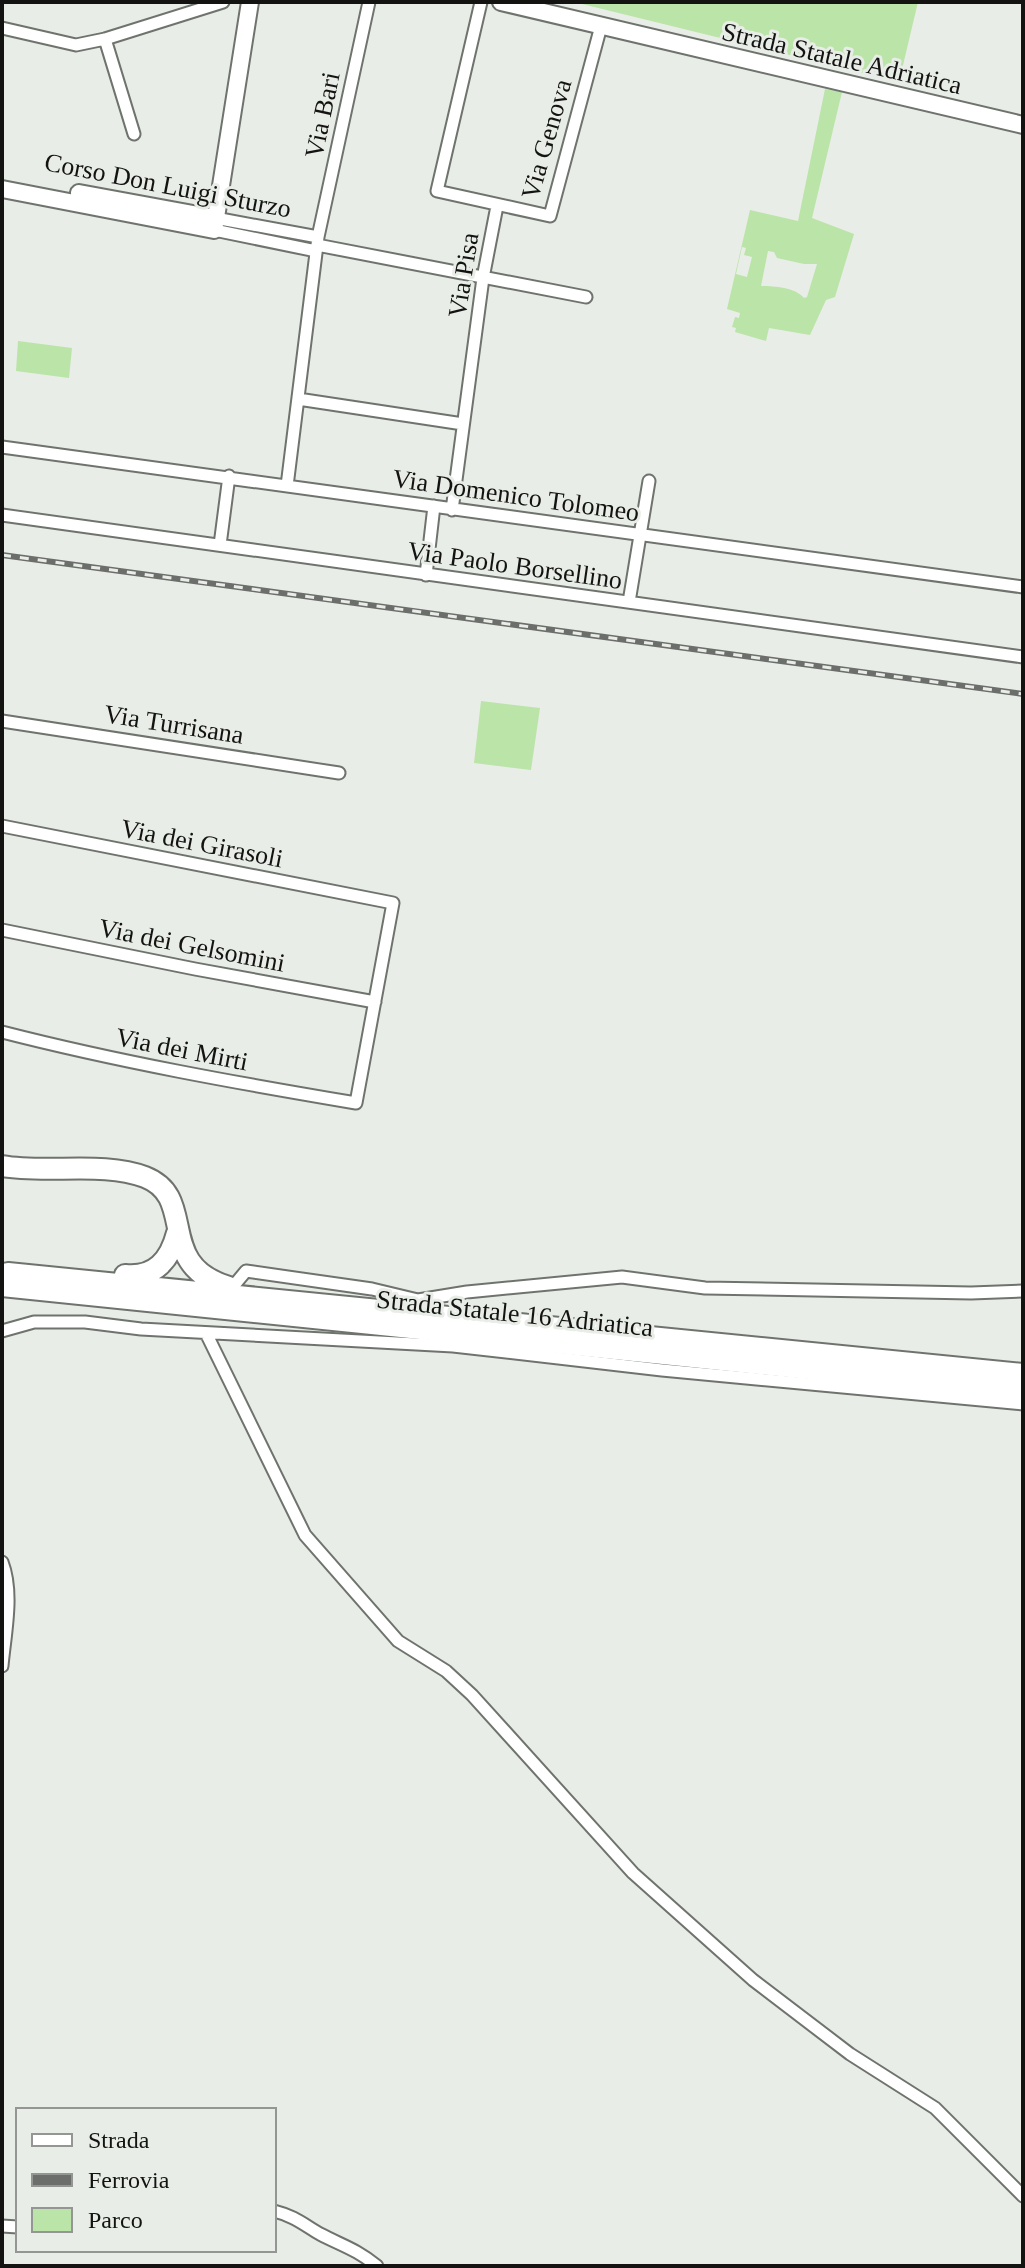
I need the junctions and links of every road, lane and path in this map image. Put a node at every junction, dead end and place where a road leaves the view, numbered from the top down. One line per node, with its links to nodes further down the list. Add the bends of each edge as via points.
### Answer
1 (223, 2): 6 (street)
2 (250, 2): 15 (street)
3 (369, 2): 16 (street, Via Bari)
4 (481, 2): 14 (street, Via Pisa, via 437,191)
5 (501, 2): 7 (street, Strada Statale Adriatica)
6 (210, 4): 9 (street)
7 (601, 26): 10 (street, Strada Statale Adriatica); 14 (street, Via Genova, via 550,216)
8 (2, 28): 9 (street, via 76,45)
9 (105, 39): 11 (street)
10 (1023, 125)
11 (134, 134)
12 (2, 178): 15 (street, Corso Don Luigi Sturzo)
13 (2, 189): 15 (street, Corso Don Luigi Sturzo)
14 (497, 206): 17 (street, Via Pisa)
15 (214, 224): 16 (street, Corso Don Luigi Sturzo)
16 (317, 245): 17 (street, Corso Don Luigi Sturzo); 19 (street, Via Bari)
17 (483, 278): 18 (street, Corso Don Luigi Sturzo); 20 (street, Via Pisa)
18 (586, 297)
19 (298, 399): 20 (street); 24 (street, Via Bari)
20 (463, 424): 26 (street, Via Pisa)
21 (2, 447): 22 (street, Via Domenico Tolomeo)
22 (229, 476): 24 (street, Via Domenico Tolomeo); 29 (street)
23 (649, 481): 28 (street)
24 (287, 486): 25 (street, Via Domenico Tolomeo)
25 (434, 506): 26 (street, Via Domenico Tolomeo); 30 (street)
26 (452, 510): 28 (street, Via Domenico Tolomeo)
27 (2, 515): 29 (street, Via Paolo Borsellino)
28 (640, 534): 31 (street, Via Domenico Tolomeo); 32 (street)
29 (220, 545): 30 (street, Via Paolo Borsellino)
30 (426, 575): 32 (street, Via Paolo Borsellino)
31 (1023, 587)
32 (629, 602): 33 (street, Via Paolo Borsellino)
33 (1023, 657)
34 (2, 721): 35 (street, Via Turrisana)
35 (339, 773)
36 (2, 826): 38 (street, Via dei Girasoli, via 393,903)
37 (2, 930): 38 (street, Via dei Gelsomini)
38 (375, 1002): 39 (street, Via dei Mirti, via 356,1103 74,1051)
39 (2, 1032)
40 (6, 1169): 41 (highway, via 113,1171 145,1177 167,1191)
41 (177, 1233): 42 (highway, via 165,1262 144,1275 42,1269); 45 (highway, via 192,1267 207,1279)
42 (7, 1278): 45 (highway, Strada Statale 16 Adriatica); 50 (highway, Strada Statale 16 Adriatica)
43 (236, 1283): 44 (street, via 246,1271 418,1300 622,1277 705,1288)
44 (1023, 1291)
45 (276, 1299): 49 (highway, Strada Statale 16 Adriatica)
46 (213, 1315): 48 (street)
47 (2, 1331): 48 (street, via 34,1322 85,1322)
48 (203, 1333): 51 (street, via 453,1346); 54 (street, via 305,1535 398,1641 446,1671 472,1695 633,1873 698,1932 850,2054 935,2108)
49 (1023, 1374)
50 (1023, 1391)
51 (1023, 1404)
52 (2, 1562): 53 (street, via 7,1603)
53 (2, 1666)
54 (1023, 2196)
55 (276, 2212): 56 (street, via 293,2216)
56 (377, 2266)

